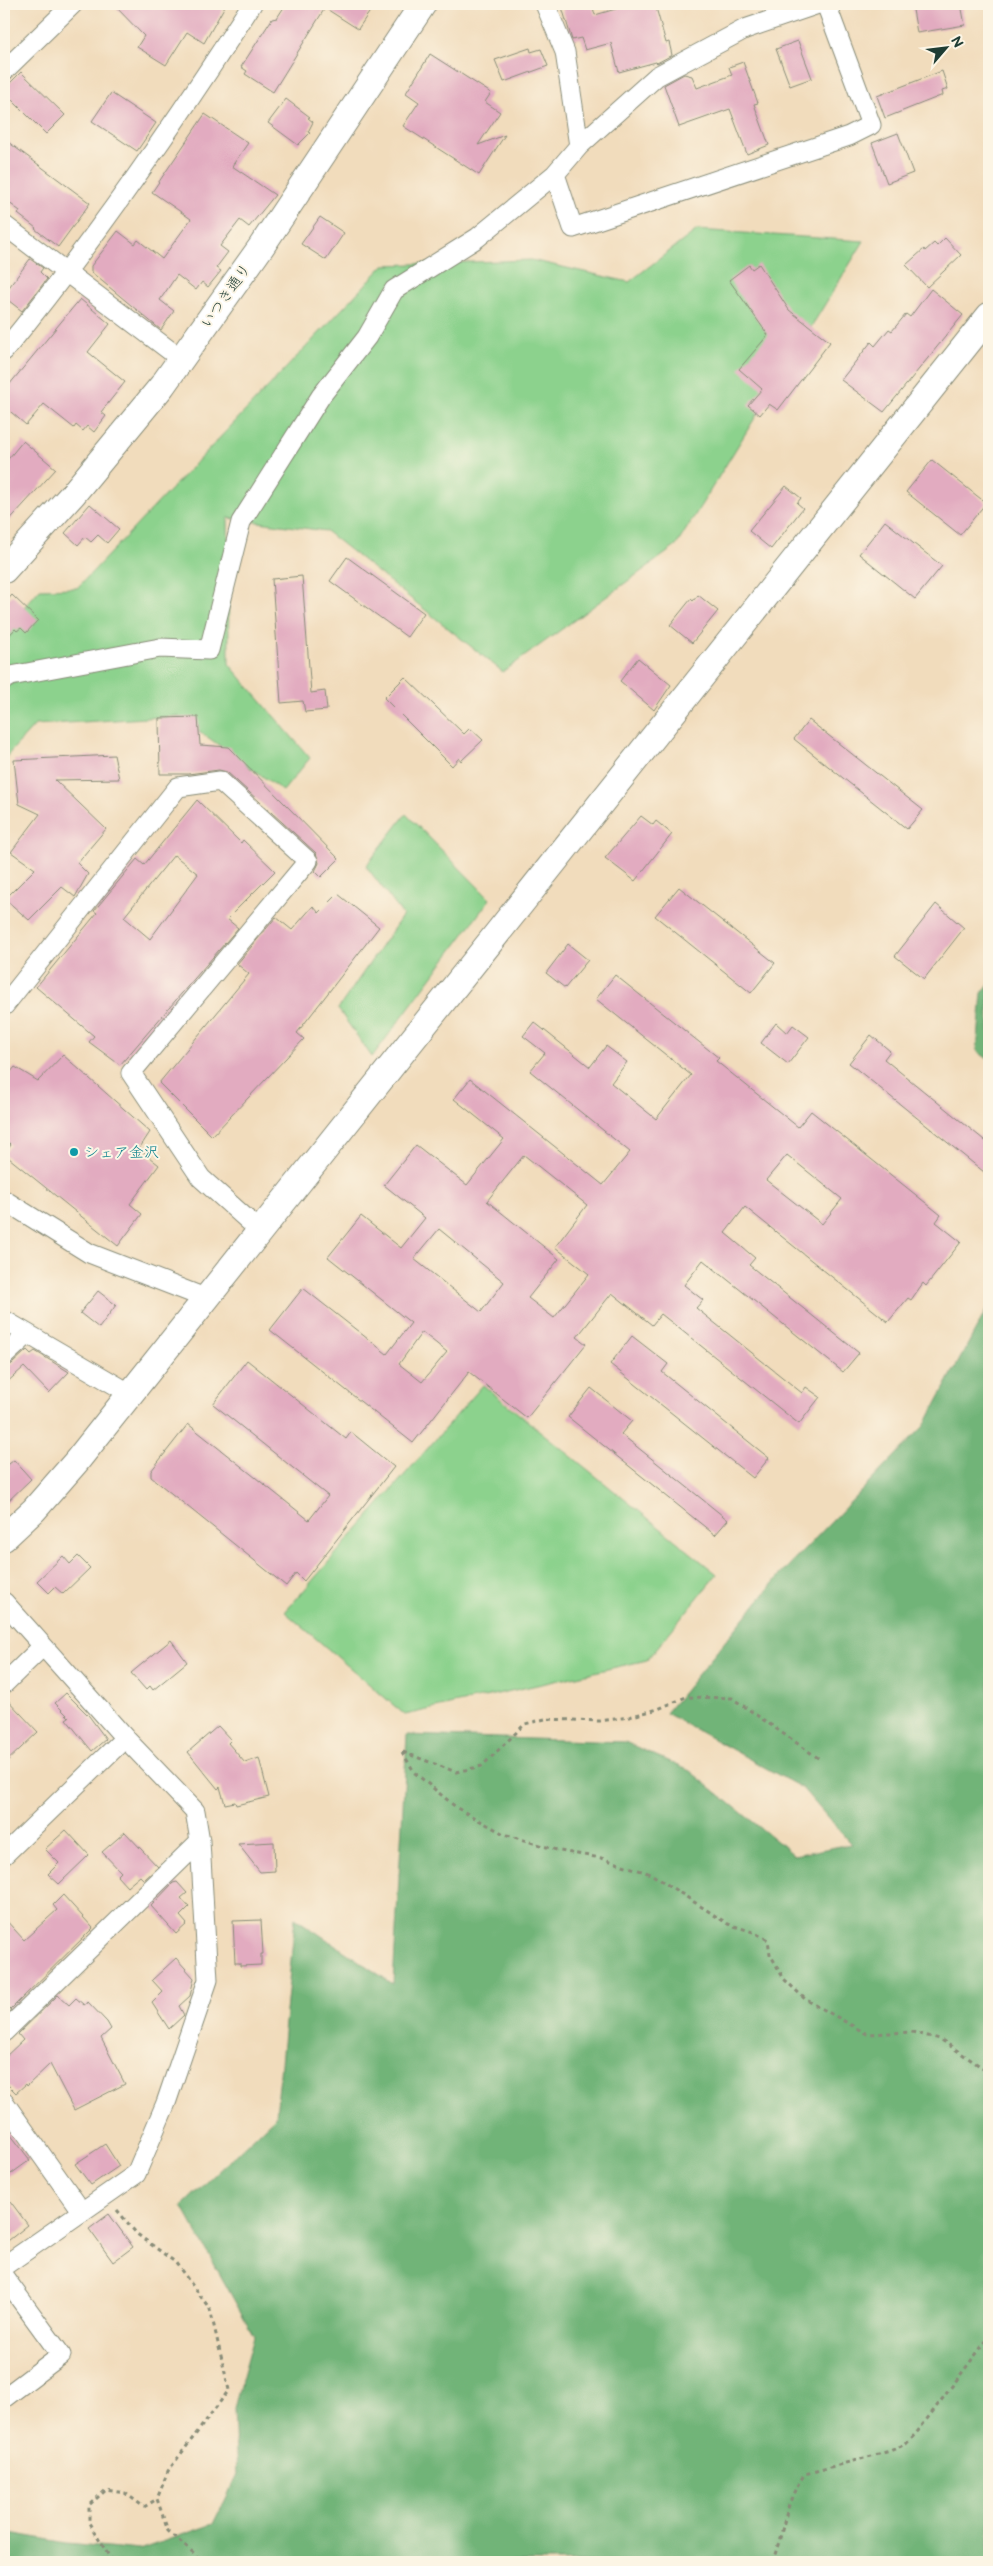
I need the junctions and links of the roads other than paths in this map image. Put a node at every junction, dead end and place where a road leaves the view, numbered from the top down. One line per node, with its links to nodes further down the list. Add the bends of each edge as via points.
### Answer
1 (74, 4): 7 (street)
2 (252, 4): 11 (street, via 157,149)
3 (424, 4): 14 (street, いつき通り, via 267,239)
4 (545, 4): 8 (street, via 565,52)
5 (818, 4): 8 (street, via 745,29 657,76)
6 (826, 4): 9 (street, via 870,125 849,136 573,228)
7 (4, 71)
8 (579, 146): 9 (street)
9 (556, 174): 16 (street, via 477,238 394,290 367,337 321,396 241,522 209,650 160,648 11,676)
10 (4, 225): 11 (street)
11 (68, 273): 13 (street); 14 (street)
12 (989, 316): 19 (street)
13 (4, 351)
14 (181, 359): 15 (street, いつき通り, via 73,494)
15 (4, 570)
16 (4, 680)
17 (4, 1006): 19 (street, via 178,787 220,781 308,861 131,1074 201,1178)
18 (4, 1200): 20 (street, via 89,1253)
19 (259, 1230): 20 (street)
20 (205, 1298): 24 (street)
21 (4, 1320): 22 (street)
22 (27, 1335): 23 (street); 24 (street)
23 (4, 1356)
24 (129, 1393): 25 (street, via 34,1510)
25 (4, 1538)
26 (4, 1602): 27 (street)
27 (43, 1646): 28 (street); 29 (street)
28 (4, 1684)
29 (125, 1738): 30 (street, via 194,1810); 31 (street)
30 (200, 1841): 32 (street); 34 (street, via 208,1980 166,2103 136,2174)
31 (4, 1855)
32 (4, 2032)
33 (4, 2102): 34 (street)
34 (82, 2212): 35 (street)
35 (4, 2266)
36 (4, 2277): 37 (street, via 61,2355)
37 (4, 2398)

